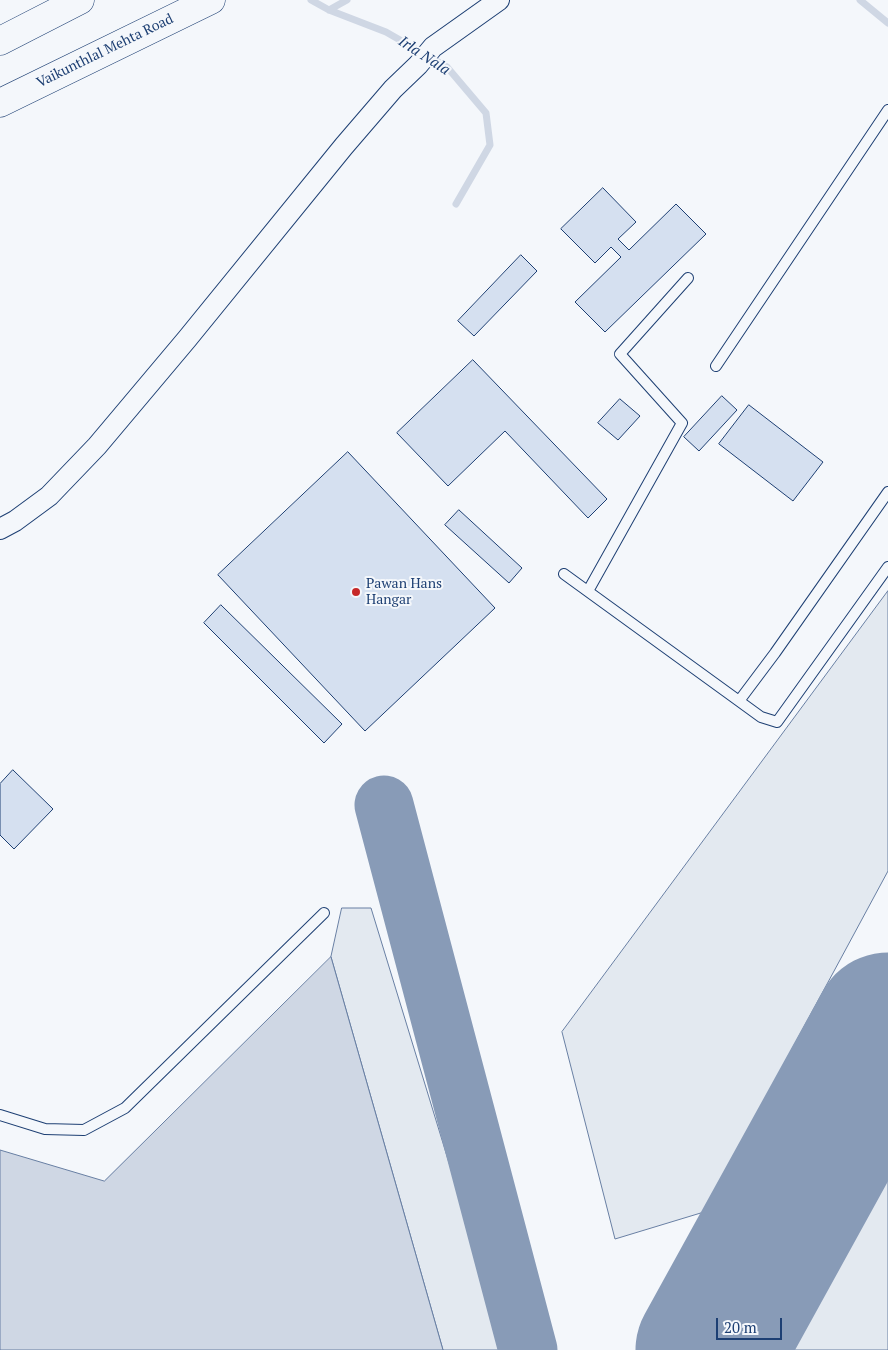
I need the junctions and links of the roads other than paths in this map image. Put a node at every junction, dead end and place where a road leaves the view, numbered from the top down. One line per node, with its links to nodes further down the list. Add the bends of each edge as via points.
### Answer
1 (80, 0): 4 (main road)
2 (211, 0): 5 (main road, Vaikunthlal Mehta Road)
3 (499, 0): 10 (street, via 433,47 393,89 97,446 49,496)
4 (0, 41)
5 (0, 103)
6 (888, 110): 8 (lane)
7 (688, 278): 13 (lane, via 620,354 682,423)
8 (716, 366)
9 (888, 492): 14 (lane)
10 (0, 529)
11 (888, 567): 14 (lane, via 777,722 761,717)
12 (564, 574): 13 (lane)
13 (588, 591): 14 (lane)
14 (739, 701)
15 (324, 913): 16 (lane, via 125,1108 84,1130 45,1128)
16 (0, 1115)

